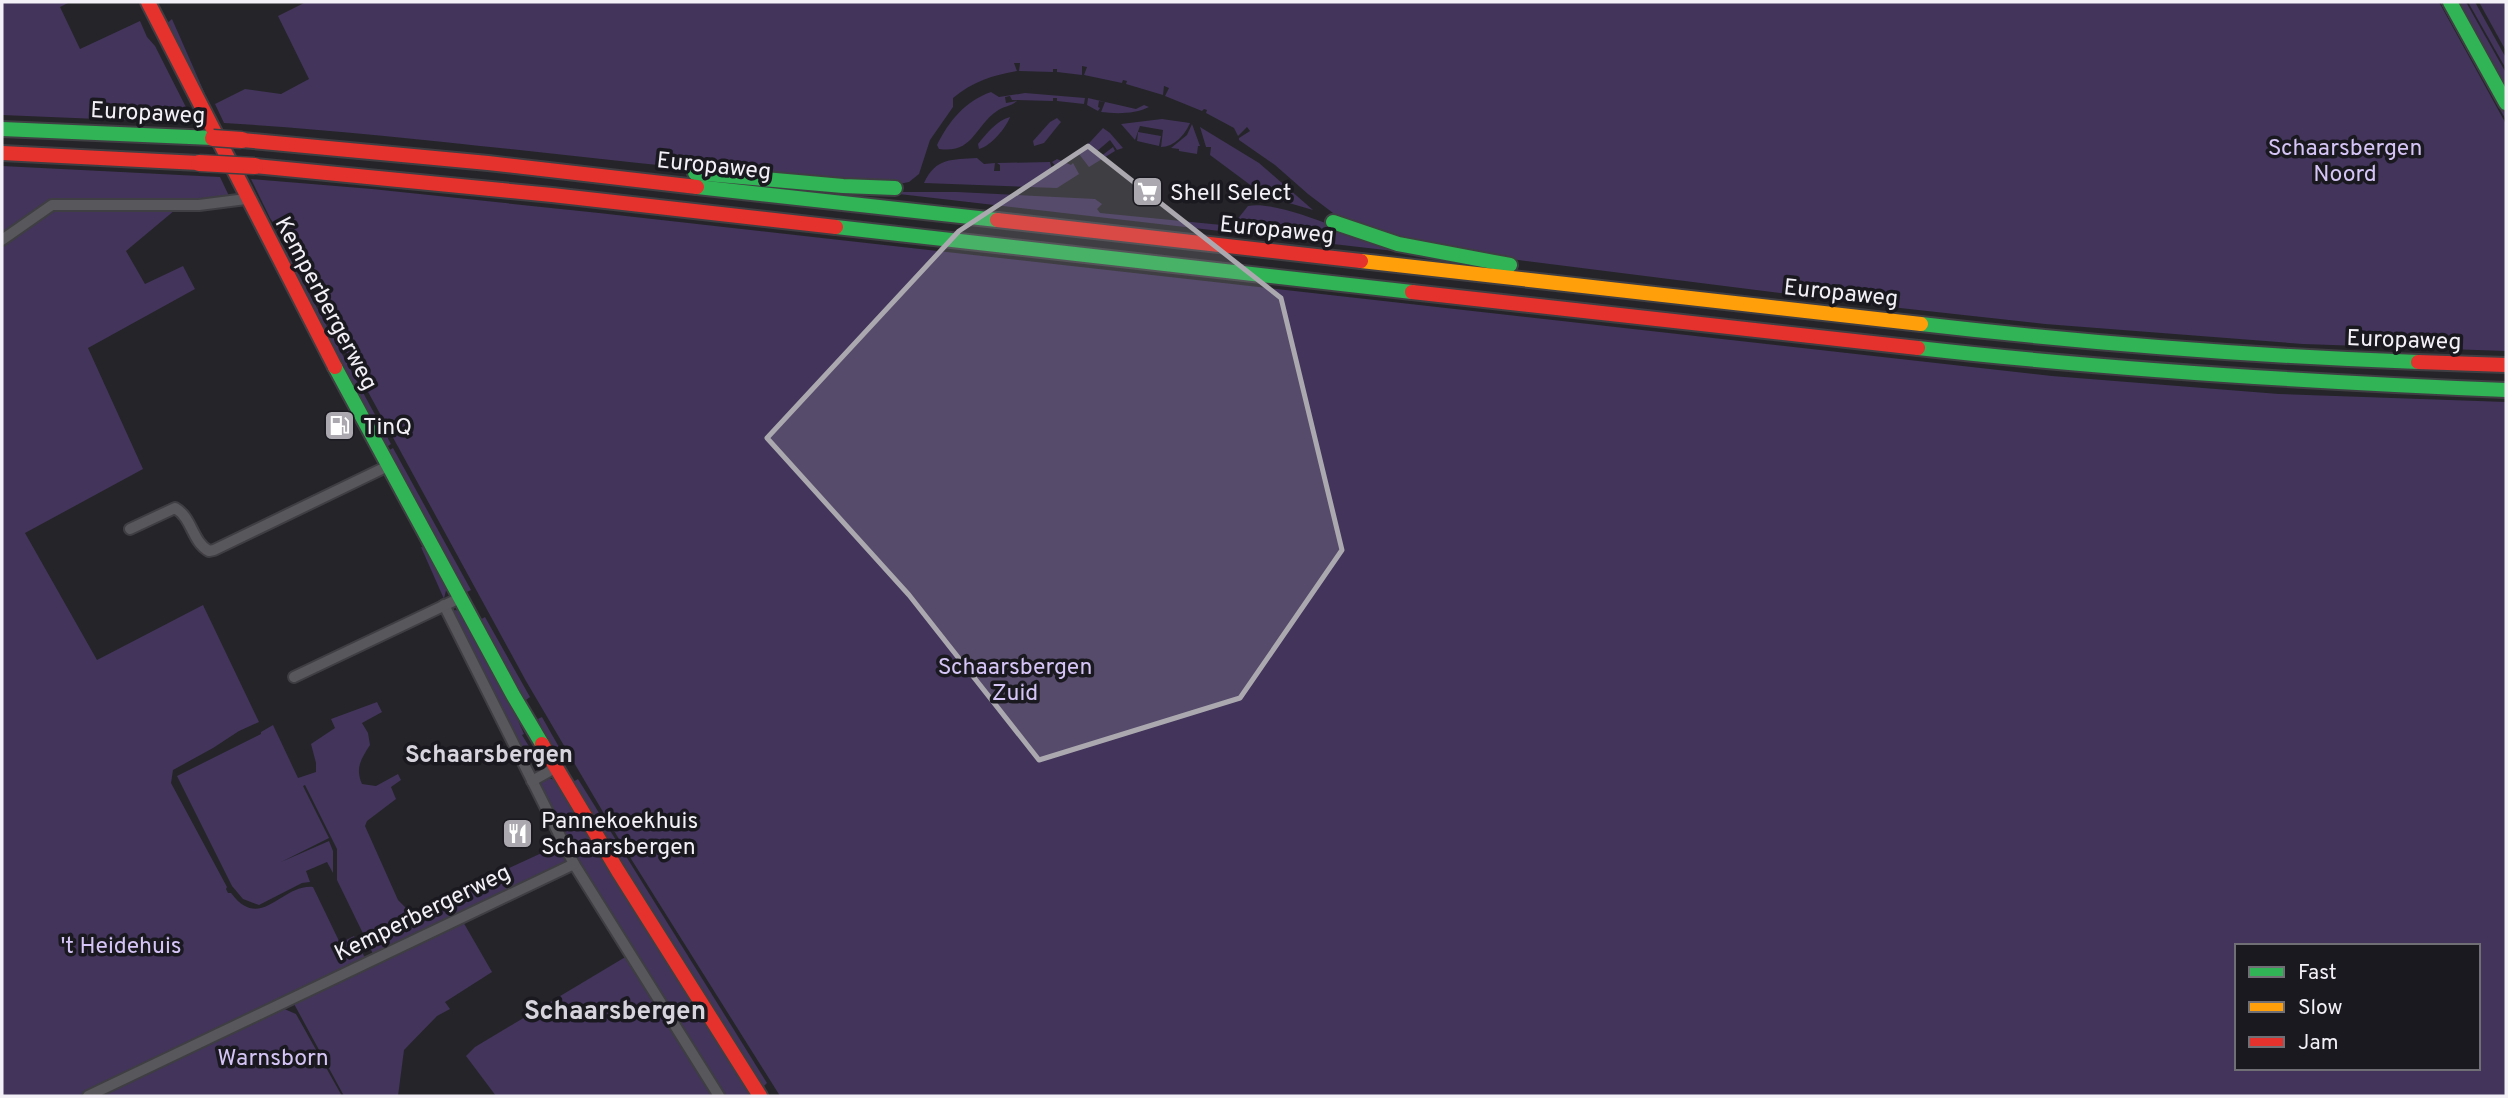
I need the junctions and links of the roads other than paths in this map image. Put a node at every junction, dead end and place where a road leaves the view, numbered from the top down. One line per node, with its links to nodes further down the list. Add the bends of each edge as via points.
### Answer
1 (148, 2): 8 (main road, Kemperbergerweg)
2 (2450, 2): 3 (main road)
3 (2506, 103)
4 (2, 129): 6 (main road, Europaweg, bridge, via 186,136)
5 (2, 153): 13 (main road, Europaweg, bridge, via 255,166 580,198 2076,365 2290,382)
6 (488, 163): 7 (main road, via 600,163); 11 (main road, Europaweg)
7 (895, 188)
8 (246, 199): 10 (street, via 199,205 52,205); 14 (main road, Kemperbergerweg)
9 (1333, 222): 11 (main road, via 1391,244 1451,257 1629,282)
10 (2, 240)
11 (1729, 302): 12 (main road, Europaweg, via 2163,349)
12 (2506, 365)
13 (2506, 390)
14 (388, 466): 15 (street, via 214,550 201,545 183,513 175,508); 16 (main road, Kemperbergerweg)
15 (130, 529)
16 (460, 598): 17 (street); 19 (main road, Kemperbergerweg)
17 (444, 605): 18 (street); 20 (street)
18 (294, 677)
19 (555, 768): 20 (street); 24 (main road, Kemperbergerweg)
20 (532, 781): 21 (street)
21 (574, 864): 22 (street, Kemperbergerweg); 23 (street)
22 (88, 1096)
23 (719, 1096)
24 (760, 1096)

